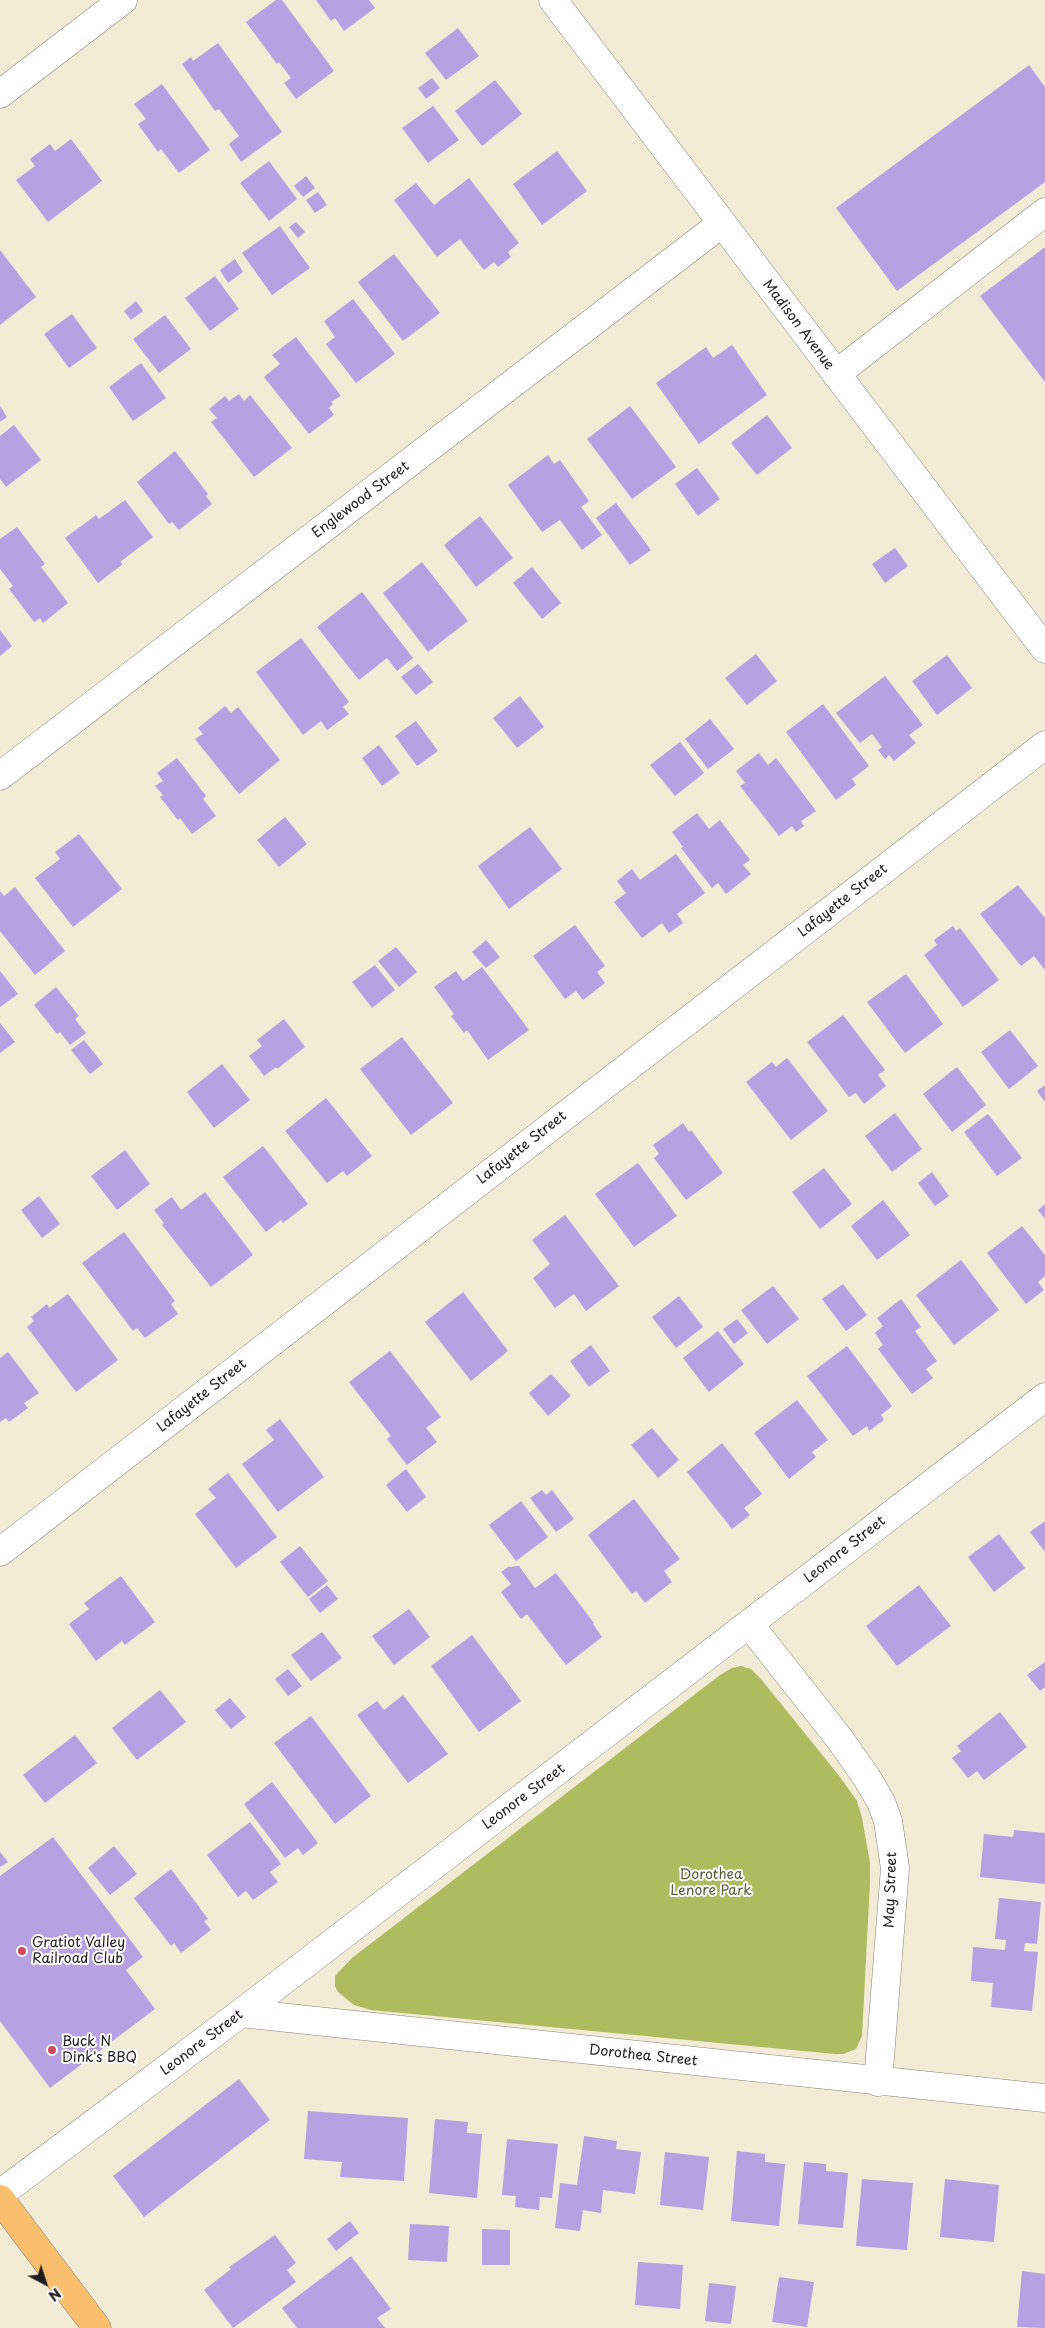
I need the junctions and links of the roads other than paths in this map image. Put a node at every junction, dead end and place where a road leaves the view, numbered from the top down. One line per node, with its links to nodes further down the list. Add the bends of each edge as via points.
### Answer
1 (123, 0): 3 (street)
2 (553, 0): 5 (street, Madison Avenue)
3 (0, 94)
4 (1045, 212): 6 (street)
5 (721, 224): 6 (street, Madison Avenue); 9 (street, Englewood Street)
6 (836, 374): 7 (street, Madison Avenue)
7 (1045, 649)
8 (1045, 745): 11 (street, Lafayette Street)
9 (0, 776)
10 (1045, 1397): 12 (street, Leonore Street)
11 (0, 1552)
12 (749, 1624): 13 (street, Leonore Street); 14 (street, May Street, via 839,1738 867,1778 888,1820 895,1868)
13 (241, 2013): 14 (street, Dorothea Street); 16 (street, Leonore Street)
14 (878, 2082): 15 (street, Dorothea Street)
15 (1045, 2098)
16 (0, 2194)
17 (0, 2199): 18 (main road)
18 (97, 2328)

